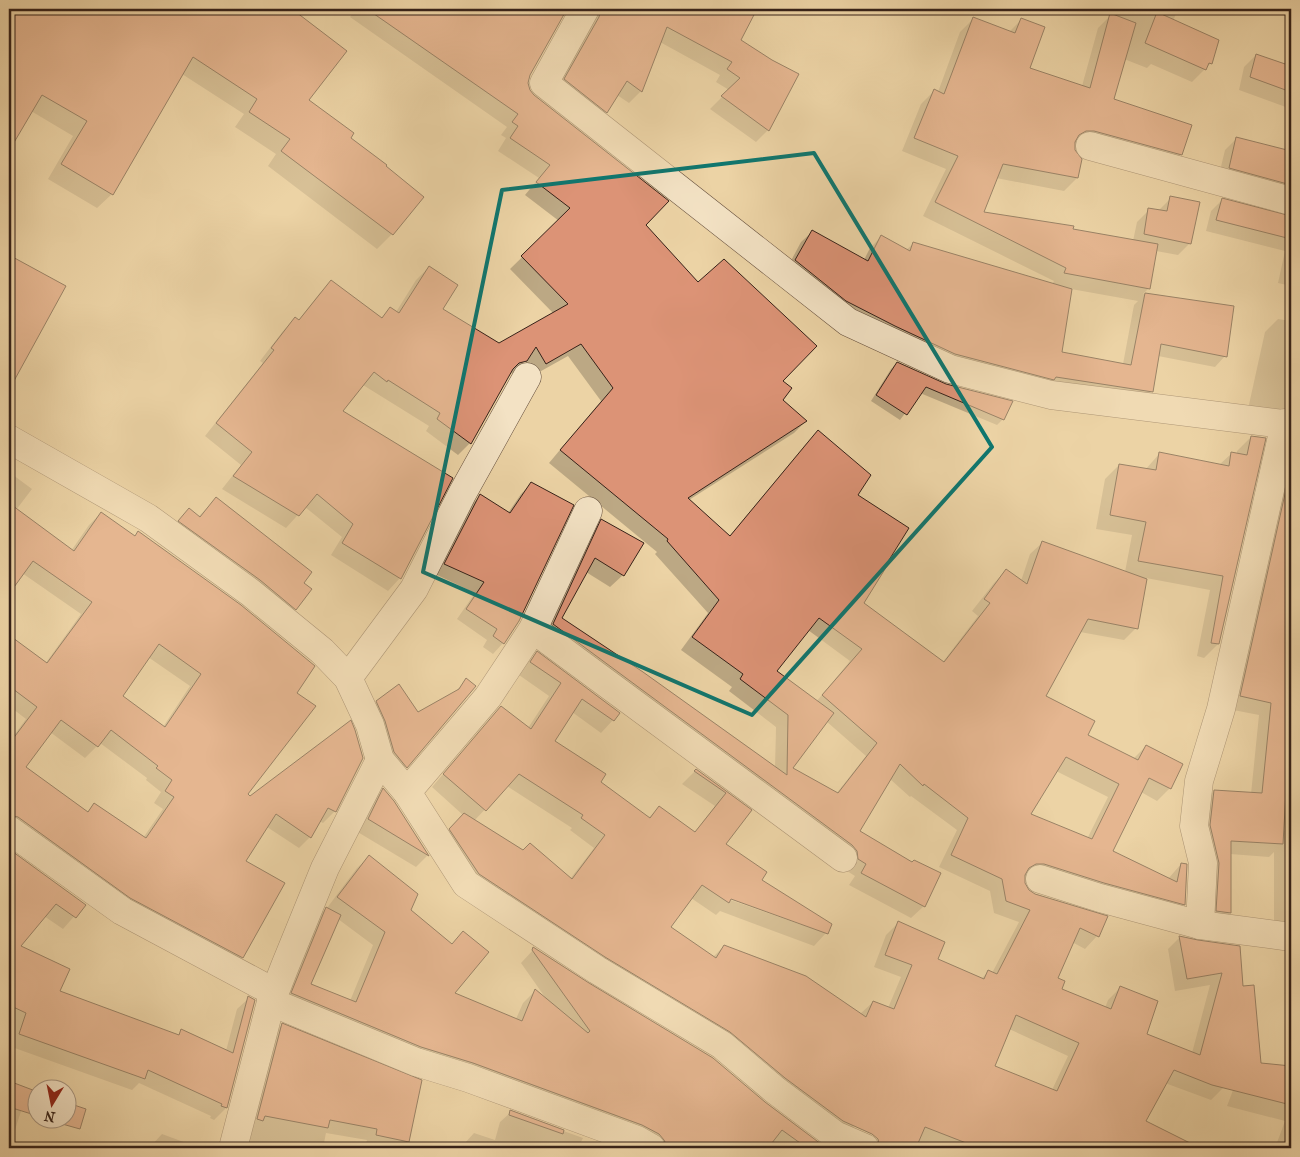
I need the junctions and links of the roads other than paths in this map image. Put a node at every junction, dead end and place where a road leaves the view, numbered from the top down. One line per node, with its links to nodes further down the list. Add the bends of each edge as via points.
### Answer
1 (585, 9): 5 (street, via 544,83 848,322 950,369 1051,395)
2 (1090, 146): 3 (street)
3 (1291, 201)
4 (528, 377): 9 (street, via 462,494 414,589)
5 (1288, 424): 15 (street, via 1221,709 1199,781 1194,826 1203,863)
6 (9, 439): 9 (street, via 148,518 251,594 322,651)
7 (588, 511): 8 (street)
8 (533, 629): 11 (street, via 488,697); 13 (street)
9 (348, 678): 10 (street, via 370,725)
10 (380, 760): 11 (street); 17 (street, via 325,868)
11 (406, 792): 20 (street, via 466,884 597,970 722,1045 835,1136)
12 (9, 830): 17 (street, via 122,911 270,990)
13 (843, 858)
14 (1040, 879): 15 (street)
15 (1200, 925): 16 (street)
16 (1291, 937)
17 (272, 1002): 18 (street); 19 (street, via 416,1062 628,1136)
18 (233, 1148)
19 (651, 1148)
20 (865, 1148)

